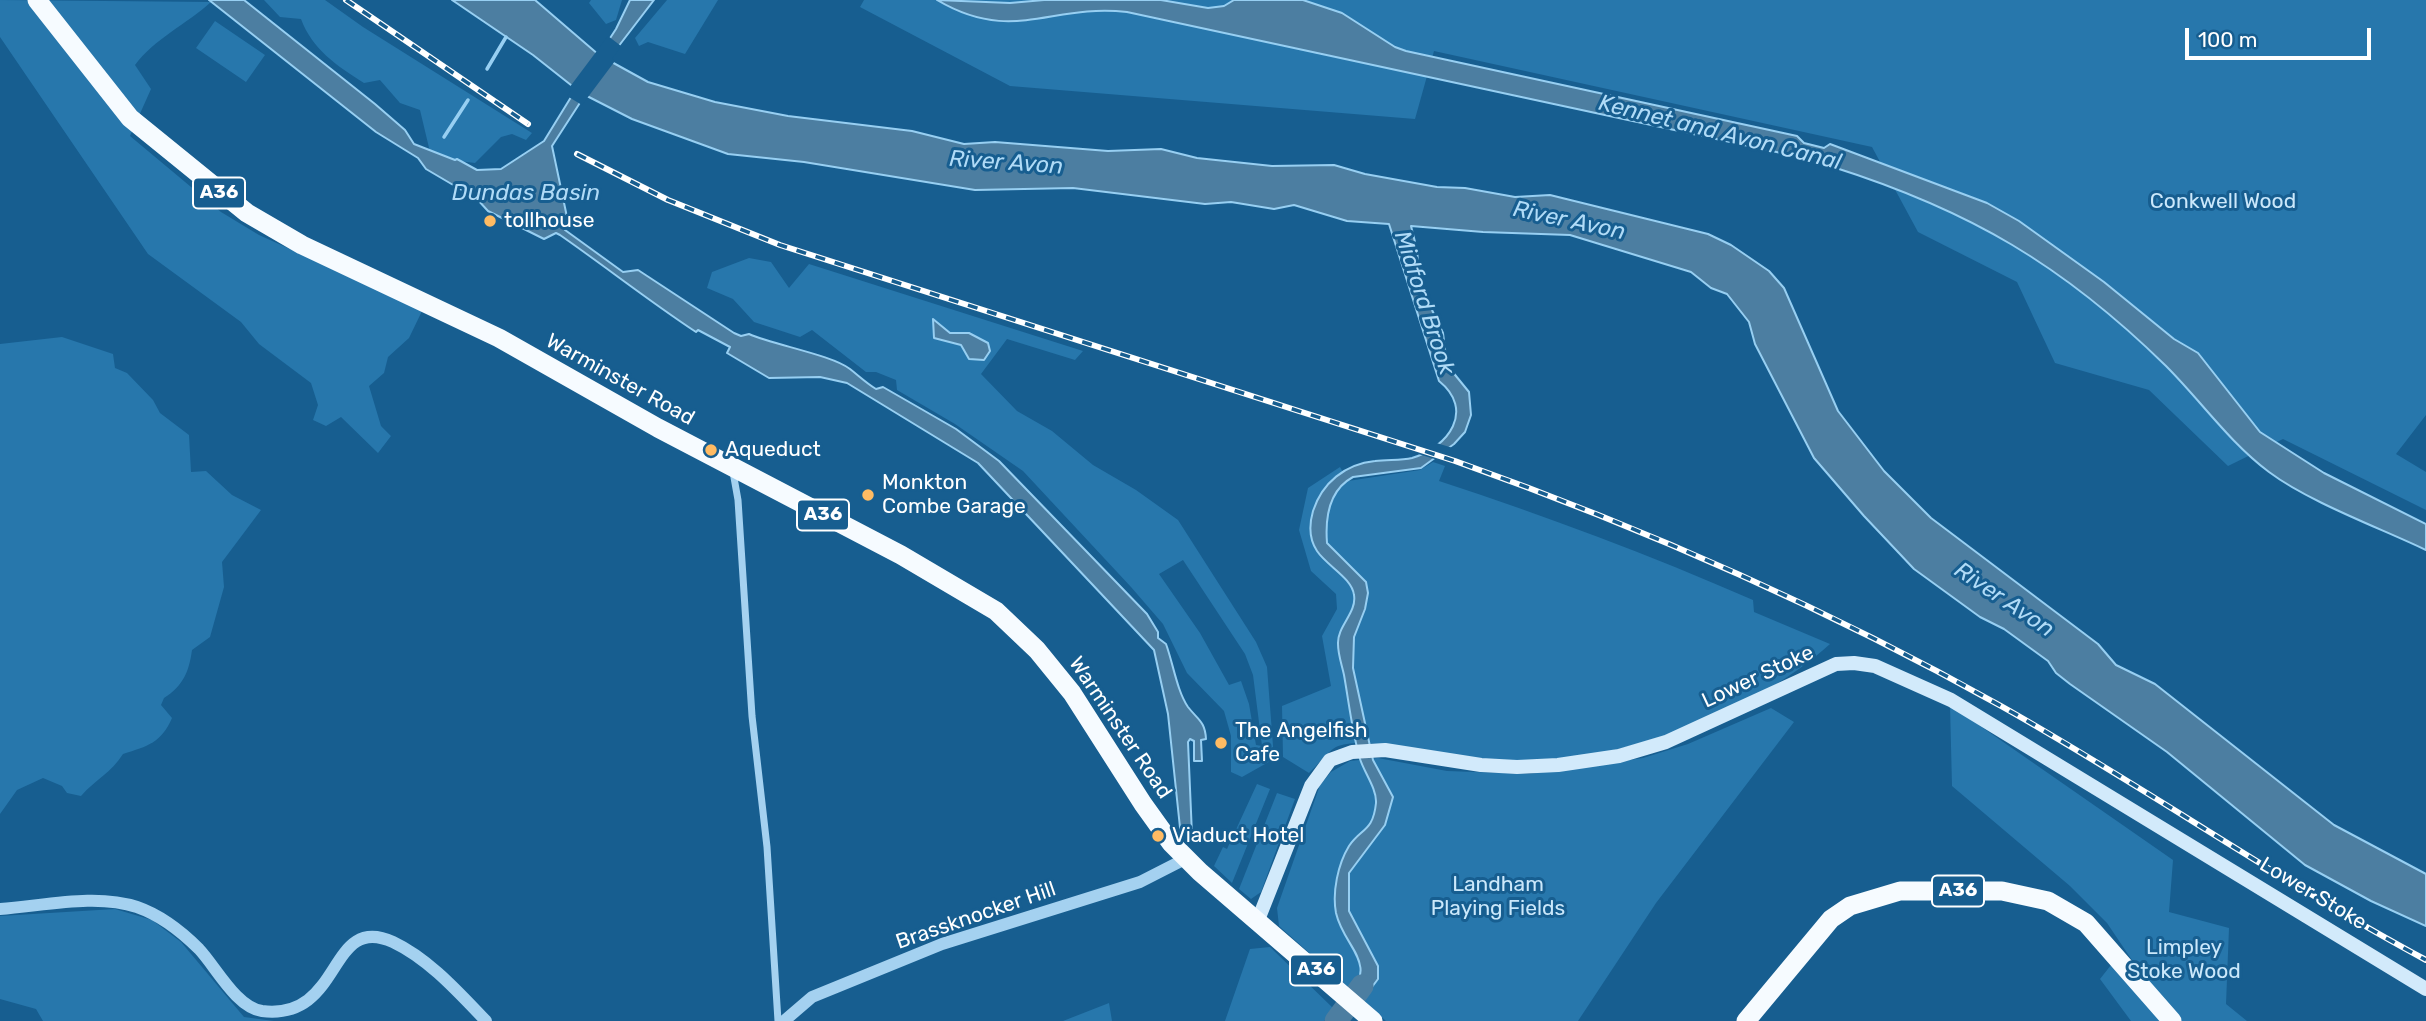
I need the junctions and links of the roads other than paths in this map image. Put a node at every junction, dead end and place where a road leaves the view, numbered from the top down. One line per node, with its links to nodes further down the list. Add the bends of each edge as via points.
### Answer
1 (37, 0): 2 (highway, Warminster Road / A36, via 130,118 247,213 302,245 499,338)
2 (732, 468): 3 (highway, Warminster Road / A36, via 901,555 1009,623 1072,693); 8 (street)
3 (1179, 862): 5 (highway, Warminster Road / A36); 9 (street, Brassknocker Hill, via 1140,882 942,944 812,997)
4 (0, 909): 7 (street, via 100,902 138,908 185,937 237,995 260,1011 292,1010 311,1003 350,946 377,937 425,963)
5 (1258, 920): 6 (main road, Lower Stoke, via 1311,786 1330,760 1372,750 1499,766 1580,763 1666,742 1818,670 1854,663 1875,666 1951,700); 10 (highway, Warminster Road / A36)
6 (2426, 989)
7 (486, 1021)
8 (778, 1021)
9 (784, 1021)
10 (1373, 1021)
11 (1746, 1021): 12 (highway, A36, via 1831,919 1850,906 1900,891 2002,891 2048,901 2086,923)
12 (2172, 1021)

